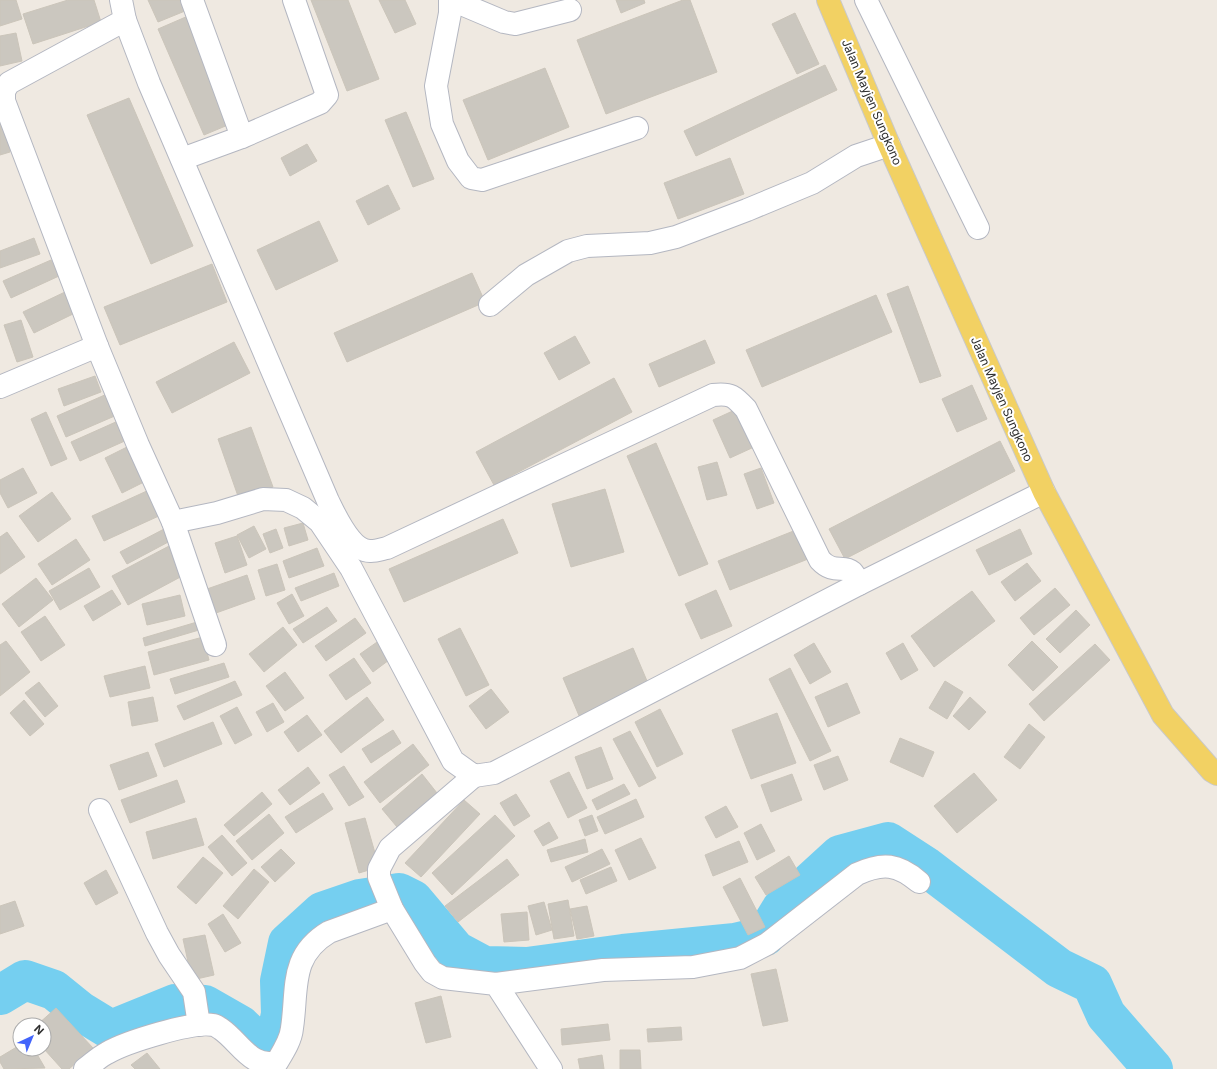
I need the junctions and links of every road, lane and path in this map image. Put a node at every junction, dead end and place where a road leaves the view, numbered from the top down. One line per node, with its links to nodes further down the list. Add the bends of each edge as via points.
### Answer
1 (192, 0): 9 (street)
2 (294, 0): 9 (street, via 327,96 320,103)
3 (451, 0): 7 (street, via 515,24); 8 (street, via 436,86 442,124 458,161 471,178 482,180)
4 (828, 0): 10 (main road, Jalan Mayjen Sungkono)
5 (866, 0): 12 (street)
6 (123, 10): 11 (street); 14 (street, via 9,83 4,91 4,101)
7 (570, 10)
8 (638, 128)
9 (242, 137): 11 (street)
10 (889, 145): 13 (street, via 856,156 812,183 676,237 650,243 587,246 568,251 531,272); 16 (main road, Jalan Mayjen Sungkono)
11 (182, 159): 18 (street, via 328,501 344,531 356,545 370,552 387,548 713,395 727,393 746,409 820,560 830,568 852,572)
12 (978, 228)
13 (490, 305)
14 (97, 346): 15 (street); 17 (street)
15 (0, 387)
16 (1044, 492): 18 (street); 20 (main road, Jalan Mayjen Sungkono, via 1163,715)
17 (173, 522): 19 (street); 21 (street, via 217,513 263,499 286,500 303,508 320,522 351,568 453,760)
18 (859, 584): 21 (street, via 494,773)
19 (215, 645)
20 (1217, 774)
21 (474, 776): 24 (street, via 390,848 379,870)
22 (100, 810): 26 (street, via 157,933 194,992)
23 (919, 882): 25 (street, via 906,871 892,867 867,869 767,944 740,958 725,962 693,967 603,970)
24 (388, 899): 25 (street, via 432,972 444,978); 26 (street, via 320,937 309,949 302,960 296,980 292,1030 277,1062 268,1065 258,1064 228,1034 214,1025)
25 (496, 984): 28 (street)
26 (199, 1023): 27 (street, via 170,1030 107,1053)
27 (85, 1069)
28 (551, 1069)

